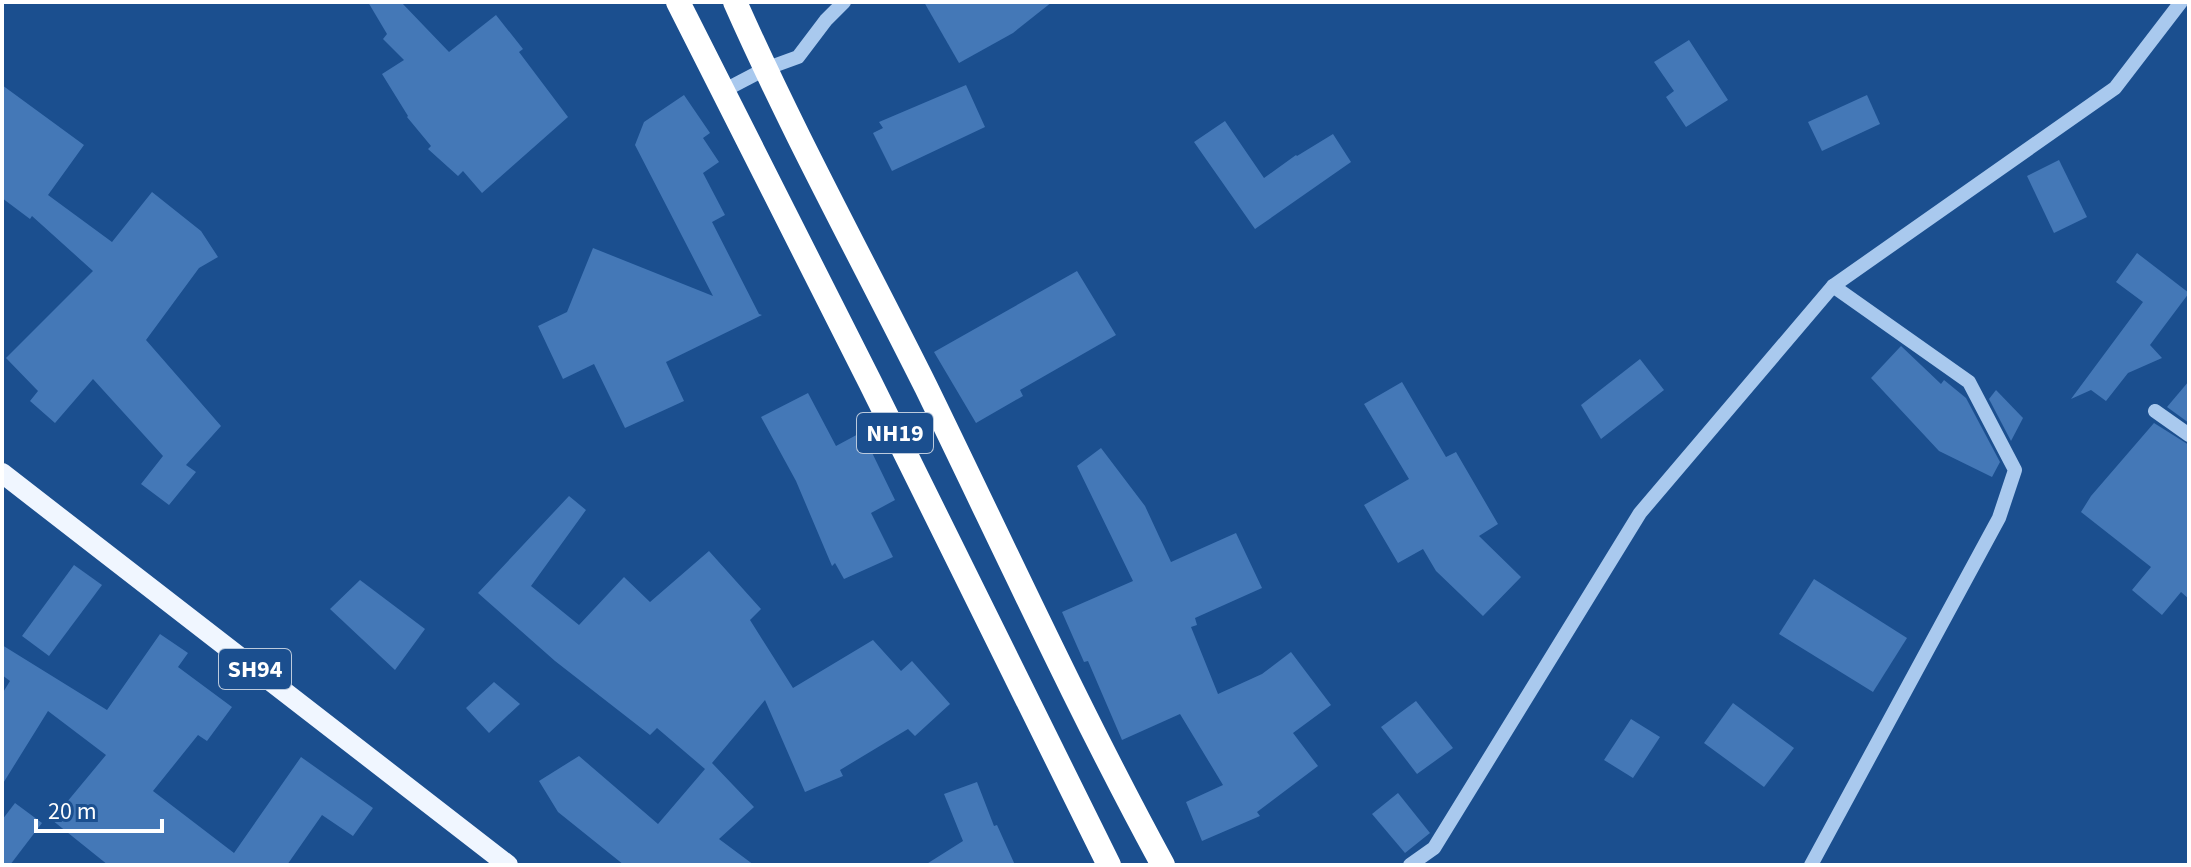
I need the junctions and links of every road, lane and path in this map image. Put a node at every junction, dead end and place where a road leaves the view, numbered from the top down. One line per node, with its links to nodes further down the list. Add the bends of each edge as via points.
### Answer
1 (678, 2): 6 (highway, NH19)
2 (735, 2): 5 (highway, NH19)
3 (844, 2): 5 (street, via 798,57)
4 (2181, 2): 7 (street, via 2115,88)
5 (765, 69): 6 (street); 13 (highway, NH19)
6 (723, 91): 12 (highway, NH19)
7 (1833, 286): 14 (street, via 1640,513 1434,848); 15 (street, via 1969,382 2015,470 1999,518)
8 (2155, 411): 9 (street)
9 (2189, 435)
10 (2, 473): 11 (main road, SH94)
11 (508, 865)
12 (1109, 865)
13 (1163, 865)
14 (1410, 865)
15 (1811, 865)

